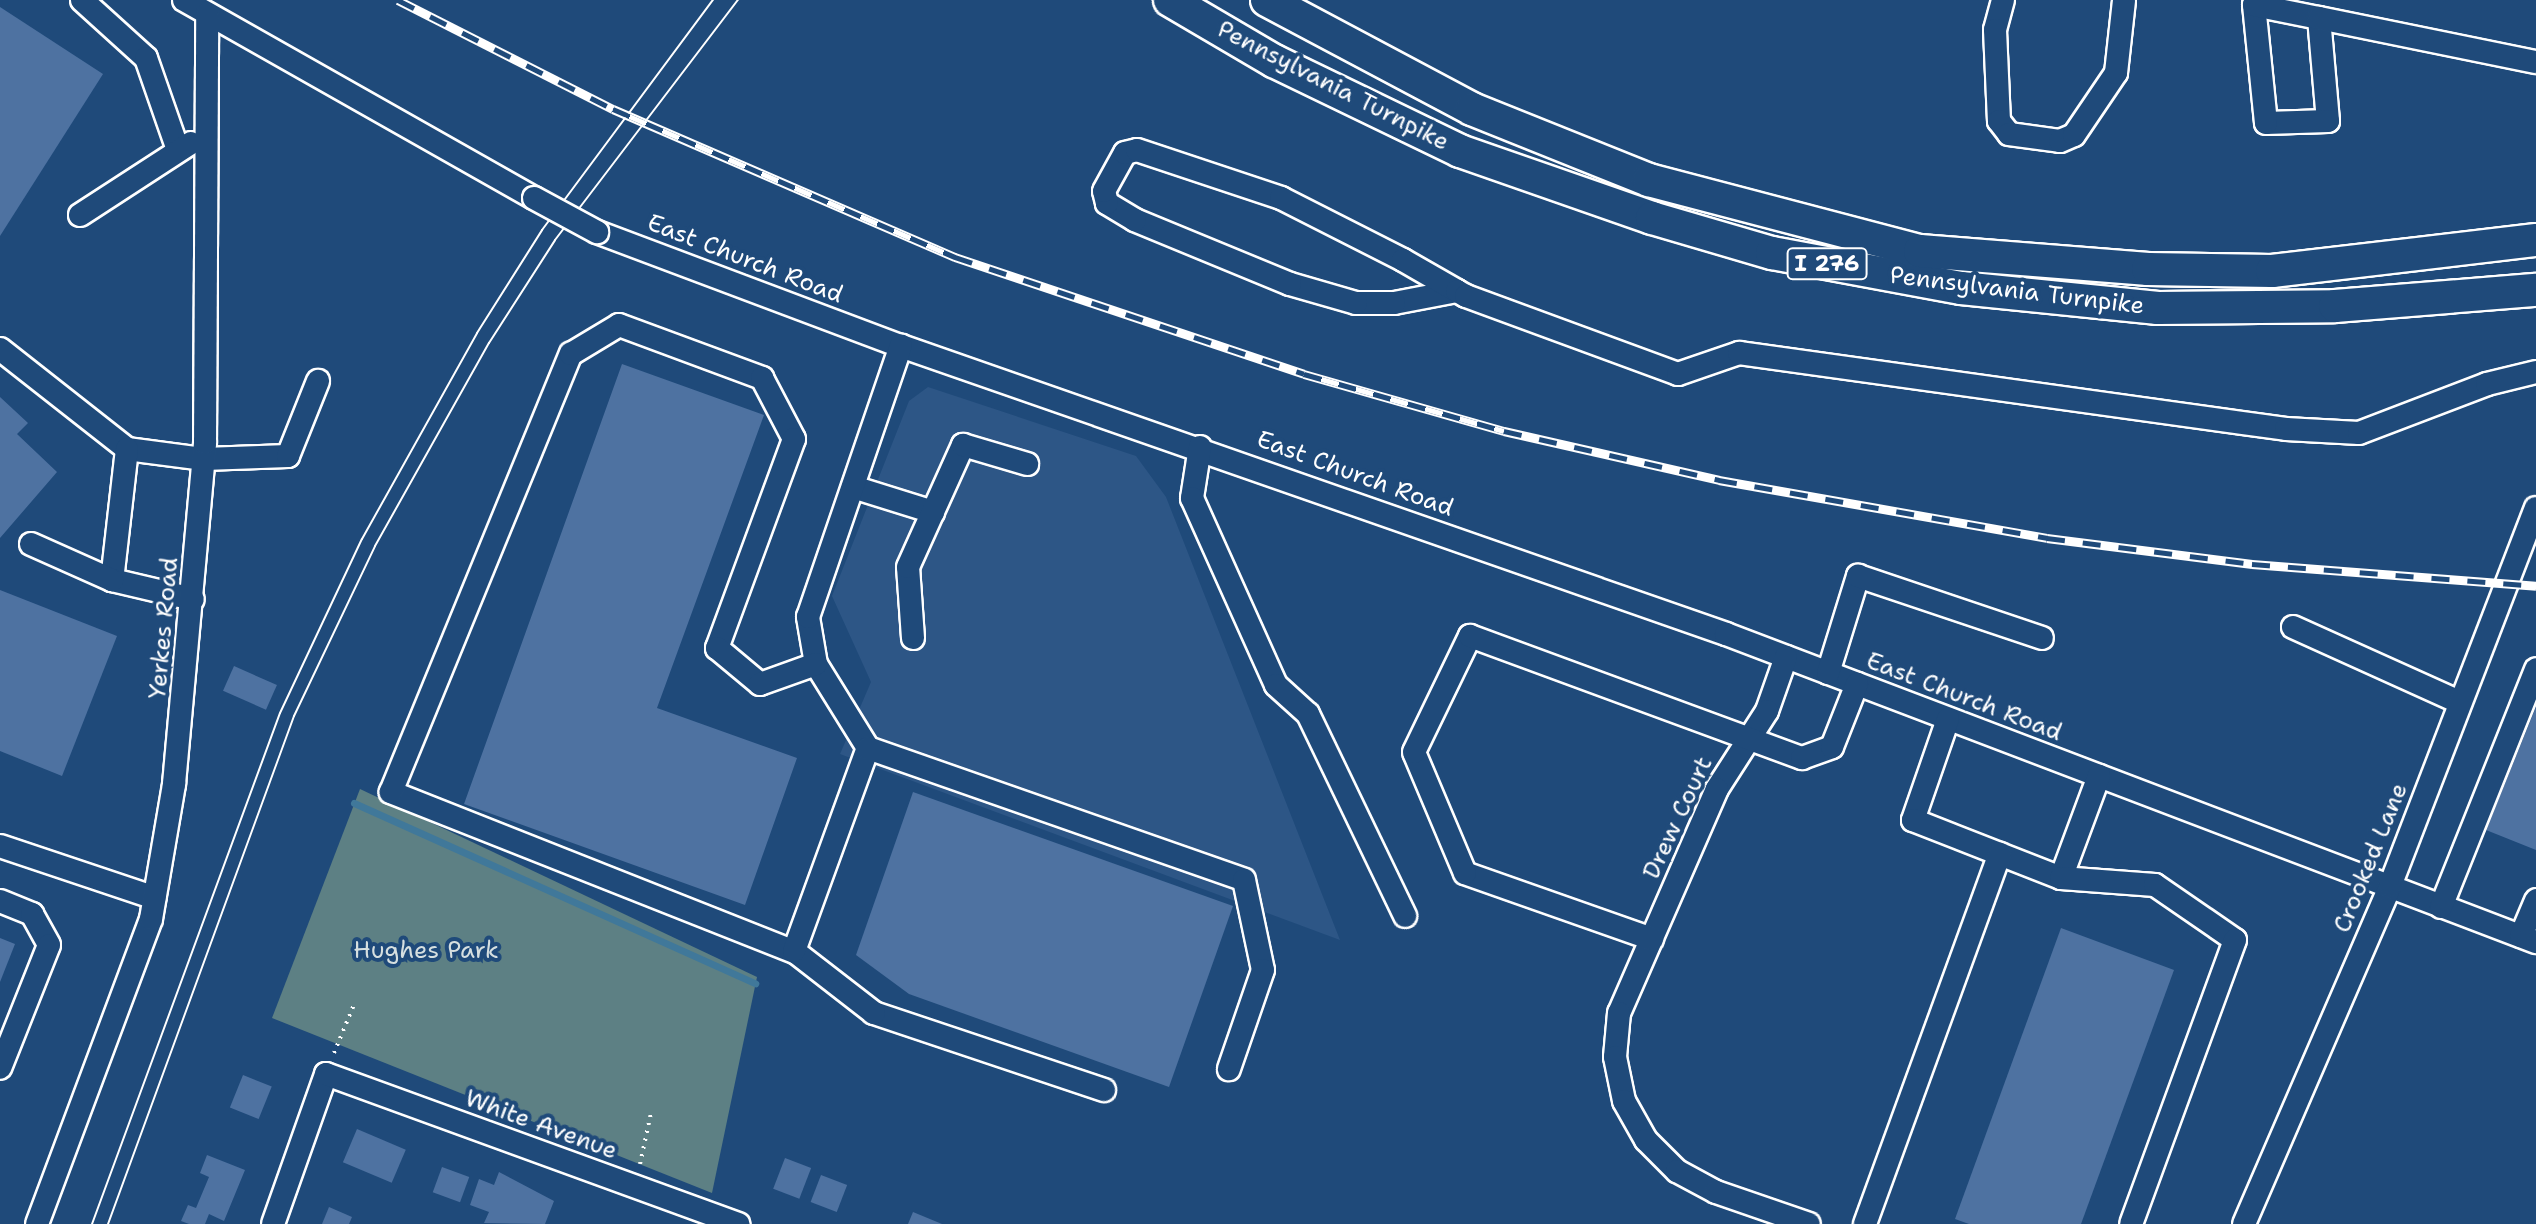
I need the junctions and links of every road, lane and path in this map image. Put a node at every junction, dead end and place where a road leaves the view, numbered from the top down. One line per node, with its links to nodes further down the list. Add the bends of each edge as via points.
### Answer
1 (82, 0): 11 (street, via 146,58)
2 (184, 0): 7 (street, East Church Road)
3 (1170, 0): 14 (highway, Pennsylvania Turnpike / I 276, via 1274,61 1460,151 1639,214 1772,253 1961,288 2158,308 2335,306)
4 (1267, 0): 13 (highway, Pennsylvania Turnpike / I 276, via 1472,109 1649,180 1920,251 2148,269 2272,271)
5 (2003, 0): 6 (street, via 1995,30 1999,121 2009,134 2060,141 2074,135 2116,73)
6 (2124, 0)
7 (207, 14): 10 (street, Yerkes Road); 16 (street, East Church Road, bridge, via 597,232)
8 (2319, 18): 8 (street, via 2254,5 2266,123 2328,121); 9 (street)
9 (2536, 62)
10 (206, 134): 11 (street); 22 (street, Yerkes Road)
11 (178, 150): 12 (street)
12 (80, 215)
13 (2536, 240)
14 (2536, 290)
15 (1457, 291): 15 (street, via 1281,198 1137,150 1125,153 1104,191 1107,203 1135,220 1290,284 1343,299 1394,303); 18 (street, via 1678,374 1739,353 2286,429 2359,433 2487,384)
16 (901, 346): 20 (street, East Church Road); 24 (street)
17 (0, 349): 21 (street)
18 (2536, 372)
19 (318, 381): 22 (street, via 288,456)
20 (1200, 447): 33 (street, East Church Road); 51 (street, via 1192,498 1276,685 1308,714)
21 (127, 449): 22 (street); 28 (street)
22 (204, 459): 29 (street, Yerkes Road)
23 (1027, 464): 26 (street, via 963,445)
24 (853, 487): 26 (street); 34 (street, via 808,617)
25 (2536, 508): 38 (street, Crooked Lane)
26 (933, 512): 31 (street, via 908,567)
27 (31, 544): 28 (street)
28 (112, 580): 29 (street)
29 (193, 599): 47 (street, Yerkes Road, via 174,784)
30 (2293, 627): 38 (street)
31 (913, 638)
32 (2042, 638): 36 (street, via 1858,576)
33 (1786, 657): 36 (street, East Church Road); 40 (street, Drew Court, via 1767,711)
34 (816, 664): 41 (street); 54 (street, via 760,684 717,648 794,439 762,378 619,325 571,354 391,792)
35 (2536, 669): 50 (street)
36 (1828, 673): 37 (street, East Church Road)
37 (1857, 684): 39 (street, East Church Road); 40 (street, via 1839,735 1822,754 1802,758)
38 (2459, 702): 46 (street, Crooked Lane)
39 (1948, 719): 42 (street, East Church Road); 44 (street, via 1913,820)
40 (1749, 740): 52 (street, Drew Court, via 1717,789); 52 (street, via 1470,636 1414,752 1465,873)
41 (868, 748): 54 (street); 57 (street, via 1244,880 1263,970)
42 (2099, 776): 45 (street); 46 (street, East Church Road)
43 (0, 846): 47 (street)
44 (2000, 854): 45 (street); 66 (street)
45 (2061, 878): 67 (street, via 2155,885 2235,940)
46 (2390, 886): 50 (street, East Church Road); 68 (street, Crooked Lane)
47 (155, 898): 62 (street, Yerkes Road)
48 (2536, 900): 53 (street)
49 (0, 901): 56 (street, via 32,914 49,945)
50 (2441, 907): 53 (street, East Church Road)
51 (1405, 916)
52 (1652, 939): 65 (street, Drew Court, via 1619,1013 1615,1057 1624,1101 1646,1140 1677,1171 1716,1192)
53 (2529, 939)
54 (797, 953): 59 (street, via 874,1013)
55 (355, 1002): 58 (path)
56 (0, 1068)
57 (1229, 1069)
58 (326, 1074): 61 (street, White Avenue); 63 (street)
59 (1104, 1090)
60 (651, 1113): 61 (path)
61 (635, 1186): 64 (street, White Avenue)
62 (37, 1224)
63 (273, 1224)
64 (739, 1224)
65 (1809, 1224)
66 (1865, 1224)
67 (2131, 1224)
68 (2244, 1224)

